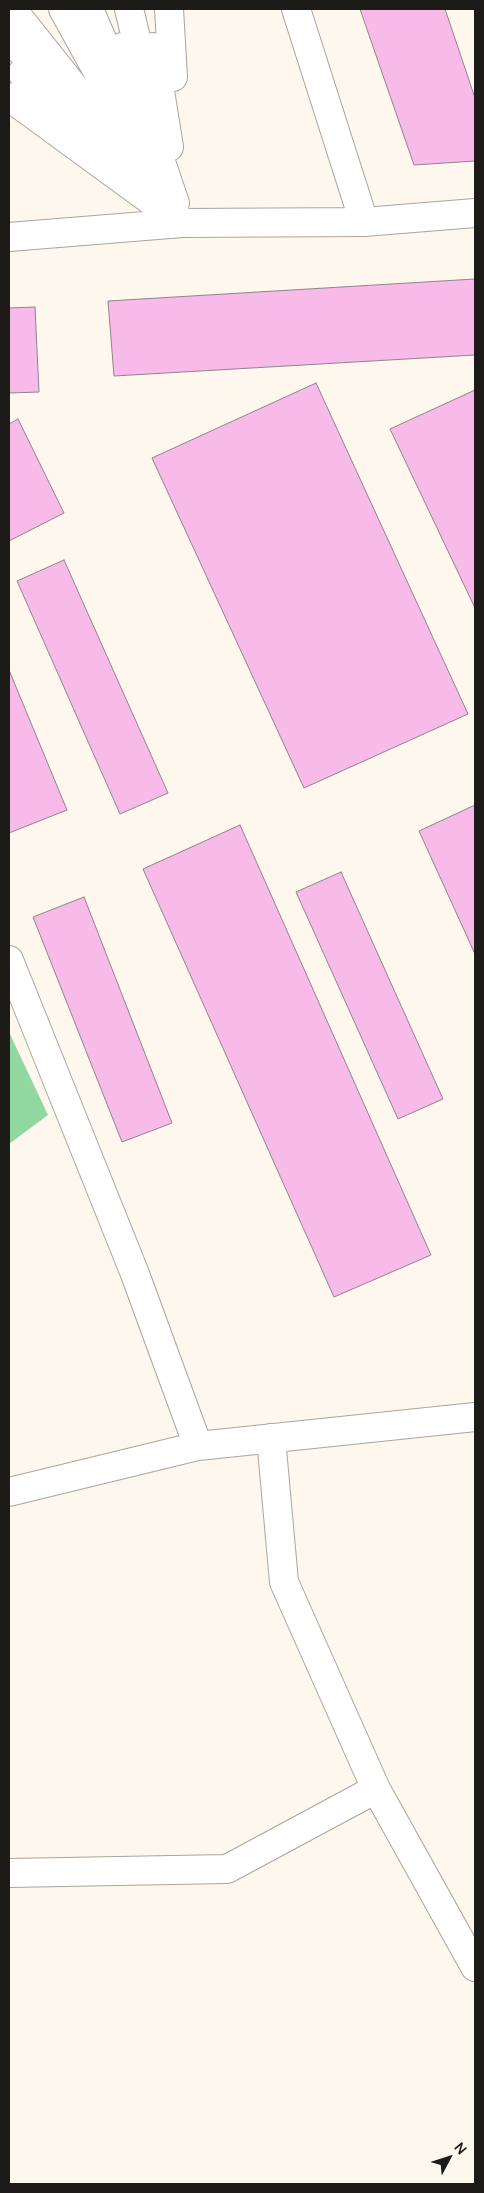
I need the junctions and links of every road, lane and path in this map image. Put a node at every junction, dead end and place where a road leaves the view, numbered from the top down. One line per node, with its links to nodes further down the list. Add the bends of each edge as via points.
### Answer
1 (12, 9): 17 (street)
2 (36, 9): 17 (street)
3 (64, 9): 17 (street)
4 (89, 9): 17 (street)
5 (108, 9): 17 (street)
6 (129, 9): 17 (street)
7 (147, 9): 17 (street)
8 (169, 9): 17 (street)
9 (296, 9): 16 (street)
10 (9, 38): 17 (street)
11 (9, 61): 17 (street)
12 (9, 80): 17 (street)
13 (9, 97): 17 (street)
14 (9, 110): 17 (street)
15 (475, 213): 16 (street)
16 (364, 222): 17 (street)
17 (182, 223): 18 (street)
18 (9, 237)
19 (9, 960): 22 (street, via 135,1274)
20 (475, 1417): 21 (street)
21 (272, 1438): 22 (street); 24 (street, via 284,1582)
22 (198, 1446): 23 (street)
23 (9, 1492)
24 (376, 1789): 25 (street, via 227,1869); 26 (street)
25 (9, 1874)
26 (475, 1967)

